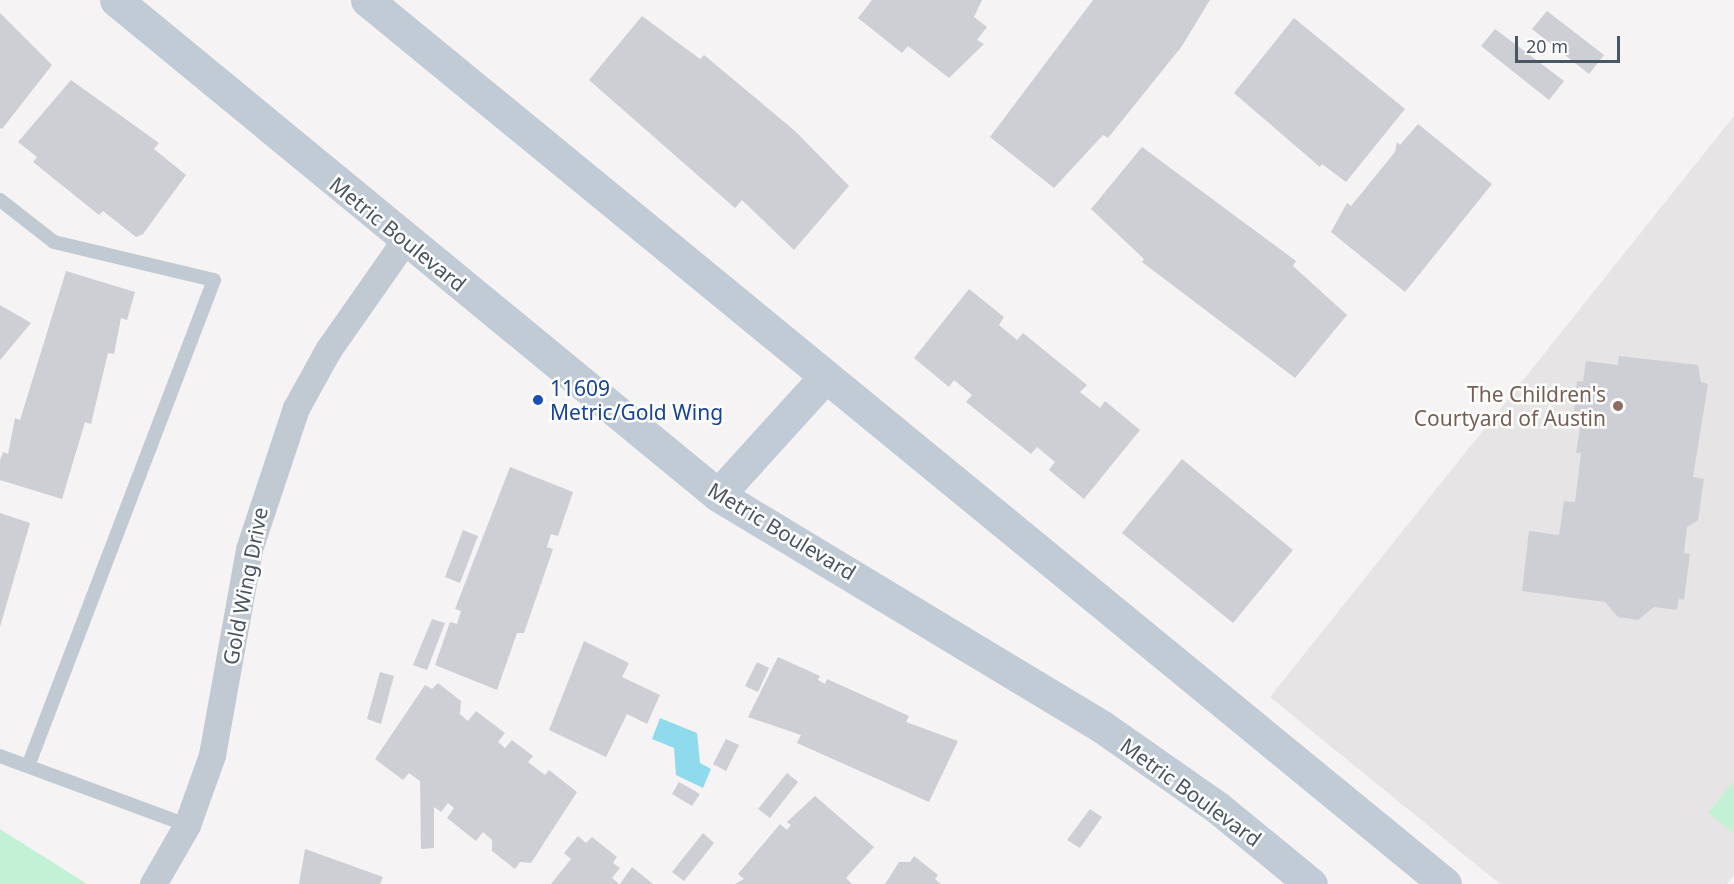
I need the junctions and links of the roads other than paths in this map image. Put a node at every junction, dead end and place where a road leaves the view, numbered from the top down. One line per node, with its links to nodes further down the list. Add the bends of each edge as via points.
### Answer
1 (116, 0): 4 (main road, Metric Boulevard)
2 (367, 0): 5 (main road)
3 (0, 200): 8 (lane, via 54,242 214,280)
4 (405, 240): 6 (main road, Metric Boulevard); 9 (street, Gold Wing Drive, via 328,350 296,408 265,488 212,755)
5 (825, 377): 6 (main road); 12 (main road)
6 (718, 495): 11 (main road, Metric Boulevard, via 1101,726 1218,808)
7 (0, 756): 8 (lane)
8 (28, 766): 9 (lane)
9 (187, 825): 10 (street, Gold Wing Drive)
10 (153, 884)
11 (1311, 884)
12 (1445, 884)

